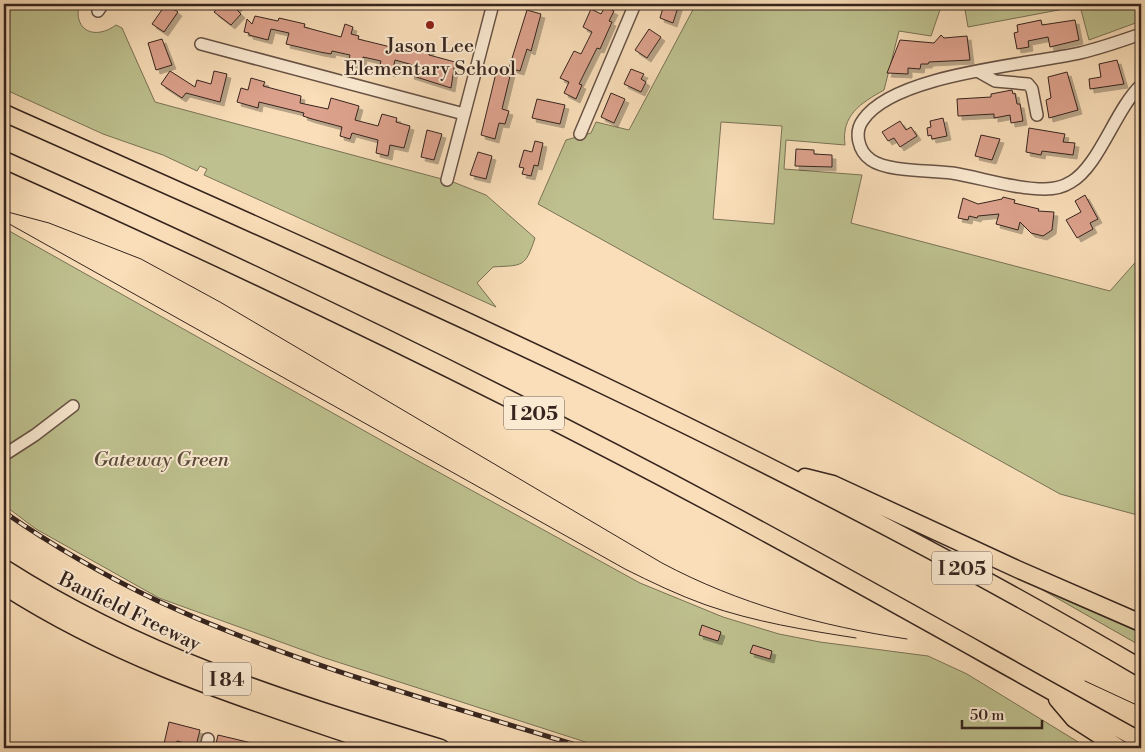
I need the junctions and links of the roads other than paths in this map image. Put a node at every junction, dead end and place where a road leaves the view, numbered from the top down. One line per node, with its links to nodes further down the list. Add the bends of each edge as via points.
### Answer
1 (493, 4): 8 (street)
2 (635, 4): 10 (street)
3 (1141, 34): 5 (street, via 1080,52)
4 (201, 44): 8 (street)
5 (979, 72): 6 (street, via 919,86 889,99 870,112 860,124 858,134 865,154 876,163 889,166 1031,188 1063,186 1084,170 1118,114); 9 (street, via 995,81 1028,84)
6 (1141, 85)
7 (4, 113): 15 (highway, I 205, via 545,356)
8 (464, 114): 12 (street)
9 (1037, 115)
10 (580, 134)
11 (4, 160): 20 (highway, I 205, via 318,305 619,456 831,569)
12 (446, 180)
13 (74, 406): 14 (street)
14 (4, 454)
15 (781, 471): 18 (highway, via 833,484); 19 (highway, I 205)
16 (4, 568): 23 (highway, Banfield Freeway / I 84, via 92,619 197,668)
17 (4, 586): 22 (highway, Banfield Freeway / I 84, via 85,633 156,666 248,702)
18 (1141, 623)
19 (1141, 668)
20 (1050, 692): 21 (highway, I 205); 24 (highway, via 1074,719)
21 (1141, 741)
22 (388, 748)
23 (441, 748)
24 (1119, 748)

